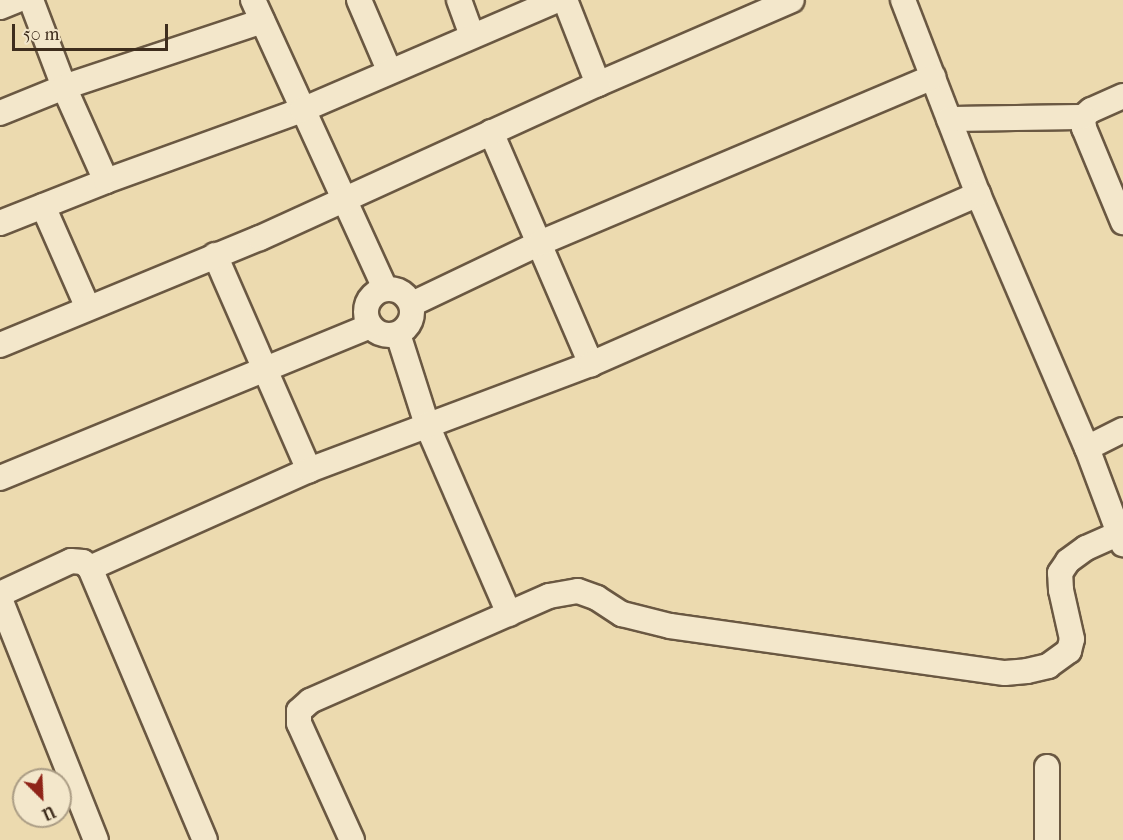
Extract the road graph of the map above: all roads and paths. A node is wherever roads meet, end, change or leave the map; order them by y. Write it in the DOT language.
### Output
graph roads {
  1 [pos="17,0"];
  2 [pos="31,0"];
  3 [pos="359,0"];
  4 [pos="459,0"];
  5 [pos="557,0"];
  6 [pos="565,0"];
  7 [pos="792,0"];
  8 [pos="903,0"];
  9 [pos="0,7"];
  10 [pos="258,11"];
  11 [pos="472,36"];
  12 [pos="389,70"];
  13 [pos="933,77"];
  14 [pos="598,84"];
  15 [pos="64,87"];
  16 [pos="1123,96"];
  17 [pos="302,110"];
  18 [pos="0,113"];
  19 [pos="1083,117"];
  20 [pos="949,119"];
  21 [pos="491,132"];
  22 [pos="106,181"];
  23 [pos="978,194"];
  24 [pos="343,201"];
  25 [pos="43,206"];
  26 [pos="1123,222"];
  27 [pos="0,223"];
  28 [pos="540,243"];
  29 [pos="215,255"];
  30 [pos="385,288"];
  31 [pos="412,304"];
  32 [pos="88,308"];
  33 [pos="370,326"];
  34 [pos="398,334"];
  35 [pos="0,345"];
  36 [pos="591,364"];
  37 [pos="265,369"];
  38 [pos="427,425"];
  39 [pos="1123,430"];
  40 [pos="1087,448"];
  41 [pos="309,470"];
  42 [pos="0,478"];
  43 [pos="1121,539"];
  44 [pos="90,568"];
  45 [pos="0,594"];
  46 [pos="0,599"];
  47 [pos="509,614"];
  48 [pos="1047,767"];
  49 [pos="96,840"];
  50 [pos="205,840"];
  51 [pos="352,840"];
  52 [pos="1047,840"];
  1 -- 9 [label="street"];
  2 -- 15 [label="street"];
  3 -- 12 [label="street"];
  4 -- 11 [label="street"];
  5 -- 11 [label="street"];
  6 -- 14 [label="street"];
  7 -- 14 [label="street"];
  8 -- 13 [label="street"];
  10 -- 15 [label="street"];
  10 -- 17 [label="street"];
  11 -- 12 [label="street"];
  12 -- 17 [label="street"];
  13 -- 20 [label="street"];
  13 -- 28 [label="street"];
  14 -- 21 [label="street"];
  15 -- 18 [label="street"];
  15 -- 22 [label="street"];
  16 -- 19 [label="street"];
  17 -- 22 [label="street"];
  17 -- 24 [label="street"];
  19 -- 20 [label="street"];
  19 -- 26 [label="street"];
  20 -- 23 [label="street"];
  21 -- 24 [label="street"];
  21 -- 28 [label="street"];
  22 -- 25 [label="street"];
  23 -- 36 [label="street"];
  23 -- 40 [label="street"];
  24 -- 29 [label="street"];
  24 -- 30 [label="street"];
  25 -- 27 [label="street"];
  25 -- 32 [label="street"];
  28 -- 31 [label="street"];
  28 -- 36 [label="street"];
  29 -- 32 [label="street"];
  29 -- 37 [label="street"];
  30 -- 31 [label="street"];
  30 -- 33 [label="street"];
  31 -- 34 [label="street"];
  32 -- 35 [label="street"];
  33 -- 34 [label="street"];
  33 -- 37 [label="street"];
  34 -- 38 [label="street"];
  36 -- 38 [label="street"];
  37 -- 41 [label="street"];
  37 -- 42 [label="street"];
  38 -- 41 [label="street"];
  38 -- 47 [label="street"];
  39 -- 40 [label="street"];
  40 -- 43 [label="street"];
  41 -- 44 [label="street"];
  43 -- 47 [label="street"];
  44 -- 45 [label="street"];
  44 -- 50 [label="street"];
  46 -- 49 [label="street"];
  47 -- 51 [label="street"];
  48 -- 52 [label="street"];
}
